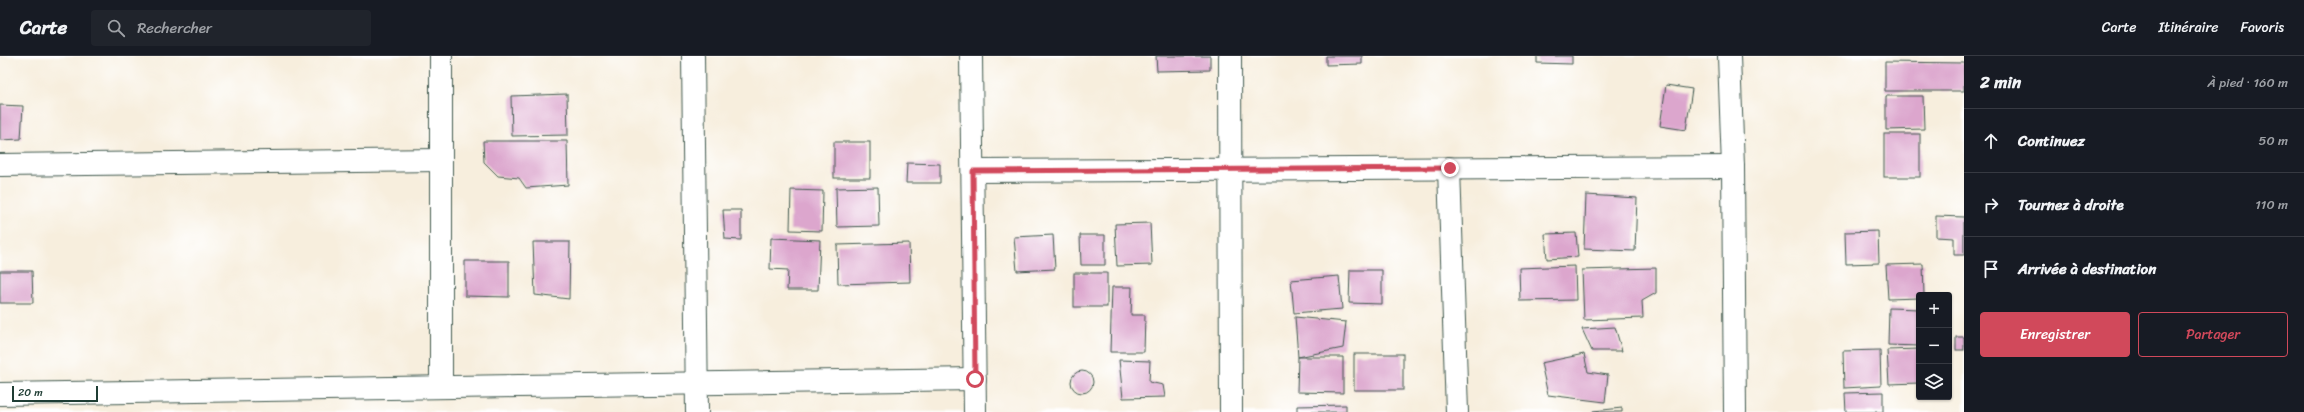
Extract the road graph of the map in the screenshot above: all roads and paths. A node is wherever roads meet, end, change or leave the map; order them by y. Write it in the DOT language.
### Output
graph roads {
  1 [pos="441,56"];
  2 [pos="693,56"];
  3 [pos="971,56"];
  4 [pos="1230,56"];
  5 [pos="1729,56"];
  6 [pos="441,160"];
  7 [pos="0,165"];
  8 [pos="1733,167"];
  9 [pos="1450,168"];
  10 [pos="1230,170"];
  11 [pos="973,171"];
  12 [pos="975,379"];
  13 [pos="698,383"];
  14 [pos="441,387"];
  15 [pos="0,394"];
  16 [pos="697,412"];
  17 [pos="976,412"];
  18 [pos="1231,412"];
  19 [pos="1457,412"];
  20 [pos="1735,412"];
  1 -- 6 [label="street"];
  2 -- 13 [label="street"];
  3 -- 11 [label="street"];
  4 -- 10 [label="street"];
  5 -- 8 [label="street"];
  6 -- 7 [label="street"];
  6 -- 14 [label="street"];
  8 -- 9 [label="street"];
  8 -- 20 [label="street"];
  9 -- 10 [label="street"];
  9 -- 19 [label="street"];
  10 -- 11 [label="street"];
  10 -- 18 [label="street"];
  11 -- 12 [label="street"];
  12 -- 13 [label="street"];
  12 -- 17 [label="street"];
  13 -- 14 [label="street"];
  13 -- 16 [label="street"];
  14 -- 15 [label="street"];
}
